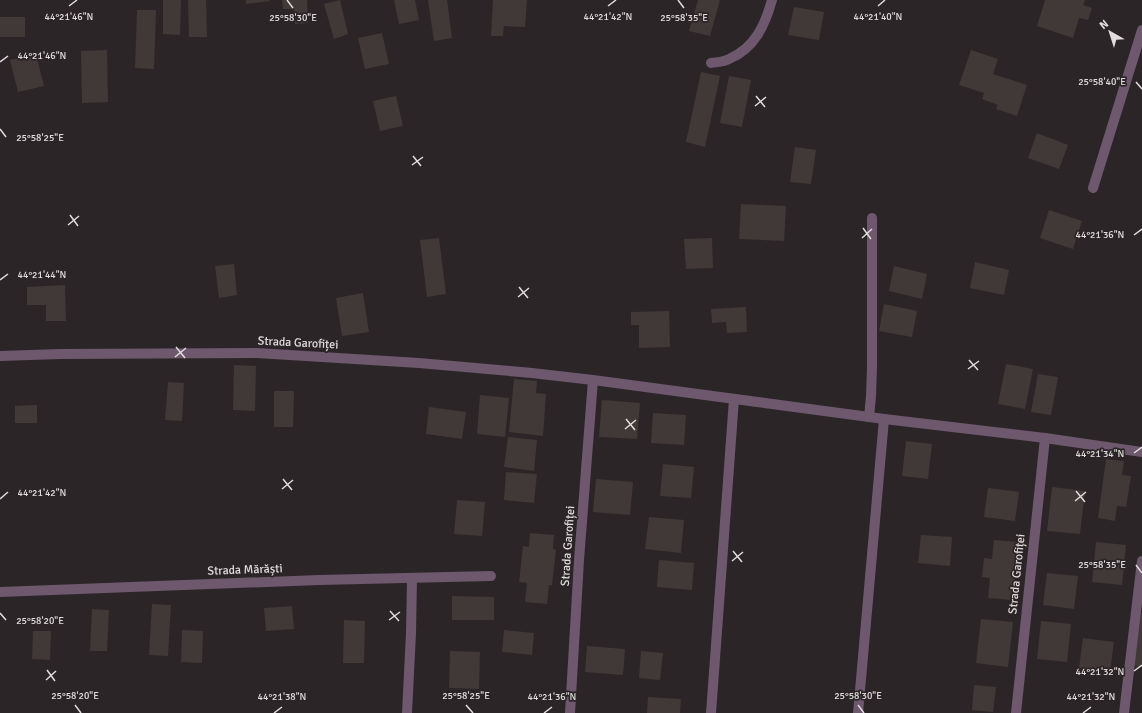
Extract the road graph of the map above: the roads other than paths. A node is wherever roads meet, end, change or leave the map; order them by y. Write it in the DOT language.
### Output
graph roads {
  1 [pos="772,0"];
  2 [pos="1142,30"];
  3 [pos="711,63"];
  4 [pos="1093,188"];
  5 [pos="872,218"];
  6 [pos="0,356"];
  7 [pos="593,380"];
  8 [pos="734,399"];
  9 [pos="869,417"];
  10 [pos="884,419"];
  11 [pos="1045,438"];
  12 [pos="1142,452"];
  13 [pos="1142,562"];
  14 [pos="491,576"];
  15 [pos="412,578"];
  16 [pos="0,592"];
  17 [pos="407,713"];
  18 [pos="570,713"];
  19 [pos="712,713"];
  20 [pos="858,713"];
  21 [pos="1016,713"];
  22 [pos="1124,713"];
  1 -- 3 [label="street"];
  2 -- 4 [label="street"];
  5 -- 9 [label="street"];
  6 -- 7 [label="street, Strada Garofiței"];
  7 -- 8 [label="street, Strada Garofiței"];
  7 -- 18 [label="street, Strada Garofiței"];
  8 -- 9 [label="street, Strada Garofiței"];
  8 -- 19 [label="street"];
  9 -- 10 [label="street, Strada Garofiței"];
  10 -- 11 [label="street, Strada Garofiței"];
  10 -- 20 [label="street"];
  11 -- 12 [label="street, Strada Garofiței"];
  11 -- 21 [label="street, Strada Garofiței"];
  13 -- 22 [label="street"];
  14 -- 15 [label="street, Strada Mărăști"];
  15 -- 16 [label="street, Strada Mărăști"];
  15 -- 17 [label="street"];
}
